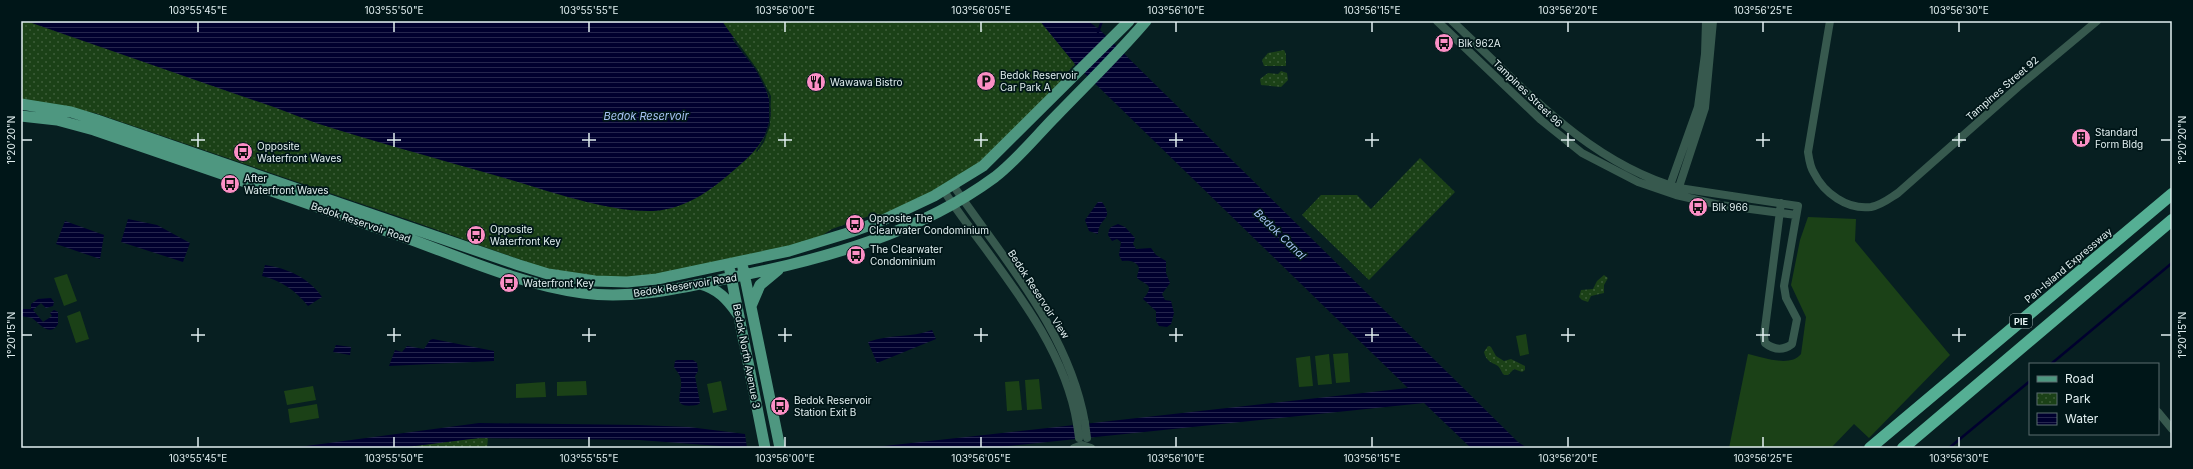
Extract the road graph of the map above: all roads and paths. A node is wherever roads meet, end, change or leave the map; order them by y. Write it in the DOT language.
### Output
graph roads {
  1 [pos="1146,21"];
  2 [pos="1437,21"];
  3 [pos="1452,21"];
  4 [pos="1706,21"];
  5 [pos="1713,21"];
  6 [pos="1830,21"];
  7 [pos="2097,21"];
  8 [pos="1127,23"];
  9 [pos="21,104"];
  10 [pos="21,116"];
  11 [pos="948,188"];
  12 [pos="1669,189"];
  13 [pos="1677,192"];
  14 [pos="2172,194"];
  15 [pos="957,201"];
  16 [pos="1781,203"];
  17 [pos="1780,213"];
  18 [pos="1796,215"];
  19 [pos="2172,220"];
  20 [pos="463,247"];
  21 [pos="469,261"];
  22 [pos="742,262"];
  23 [pos="729,264"];
  24 [pos="781,268"];
  25 [pos="745,275"];
  26 [pos="731,278"];
  27 [pos="700,284"];
  28 [pos="751,306"];
  29 [pos="740,317"];
  30 [pos="2159,413"];
  31 [pos="2172,429"];
  32 [pos="1083,438"];
  33 [pos="765,448"];
  34 [pos="780,448"];
  35 [pos="1074,448"];
  36 [pos="1092,448"];
  37 [pos="1870,448"];
  38 [pos="1903,448"];
  1 -- 15 [label="main road, Bedok Reservoir Road"];
  2 -- 12 [label="street, Tampines Street 96"];
  3 -- 12 [label="street, Tampines Street 96"];
  4 -- 12 [label="street"];
  5 -- 13 [label="street"];
  6 -- 7 [label="street, Tampines Street 92"];
  8 -- 11 [label="main road, Bedok Reservoir Road"];
  9 -- 20 [label="main road, Bedok Reservoir Road"];
  10 -- 21 [label="main road, Bedok Reservoir Road"];
  11 -- 15 [label="street, Bedok Reservoir View"];
  11 -- 22 [label="main road, Bedok Reservoir Road"];
  12 -- 13 [label="street, Tampines Street 96"];
  13 -- 16 [label="street, Tampines Street 96"];
  13 -- 17 [label="street, Tampines Street 96"];
  14 -- 37 [label="highway, Pan-Island Expressway / PIE"];
  15 -- 24 [label="main road, Bedok Reservoir Road"];
  15 -- 32 [label="street, Bedok Reservoir View, bridge"];
  16 -- 17 [label="street"];
  16 -- 18 [label="street, Tampines Street 96"];
  17 -- 18 [label="street, Tampines Street 96"];
  17 -- 18 [label="street"];
  19 -- 38 [label="highway, PIE"];
  20 -- 21 [label="main road"];
  20 -- 23 [label="main road, Bedok Reservoir Road"];
  21 -- 27 [label="main road, Bedok Reservoir Road"];
  22 -- 23 [label="main road, Bedok Reservoir Road"];
  22 -- 25 [label="main road, Bedok North Avenue 3"];
  23 -- 26 [label="main road, Bedok North Avenue 3"];
  24 -- 25 [label="main road, Bedok Reservoir Road"];
  24 -- 28 [label="main road"];
  25 -- 26 [label="main road, Bedok Reservoir Road"];
  25 -- 28 [label="main road, Bedok North Avenue 3"];
  26 -- 27 [label="main road, Bedok Reservoir Road"];
  26 -- 29 [label="main road, Bedok North Avenue 3"];
  27 -- 29 [label="main road"];
  28 -- 34 [label="main road, Bedok North Avenue 3"];
  29 -- 33 [label="main road, Bedok North Avenue 3"];
  30 -- 31 [label="street"];
  32 -- 35 [label="street, Bedok Reservoir View"];
  32 -- 36 [label="street, Bedok Reservoir View"];
  35 -- 36 [label="street, Bedok Reservoir View"];
}
